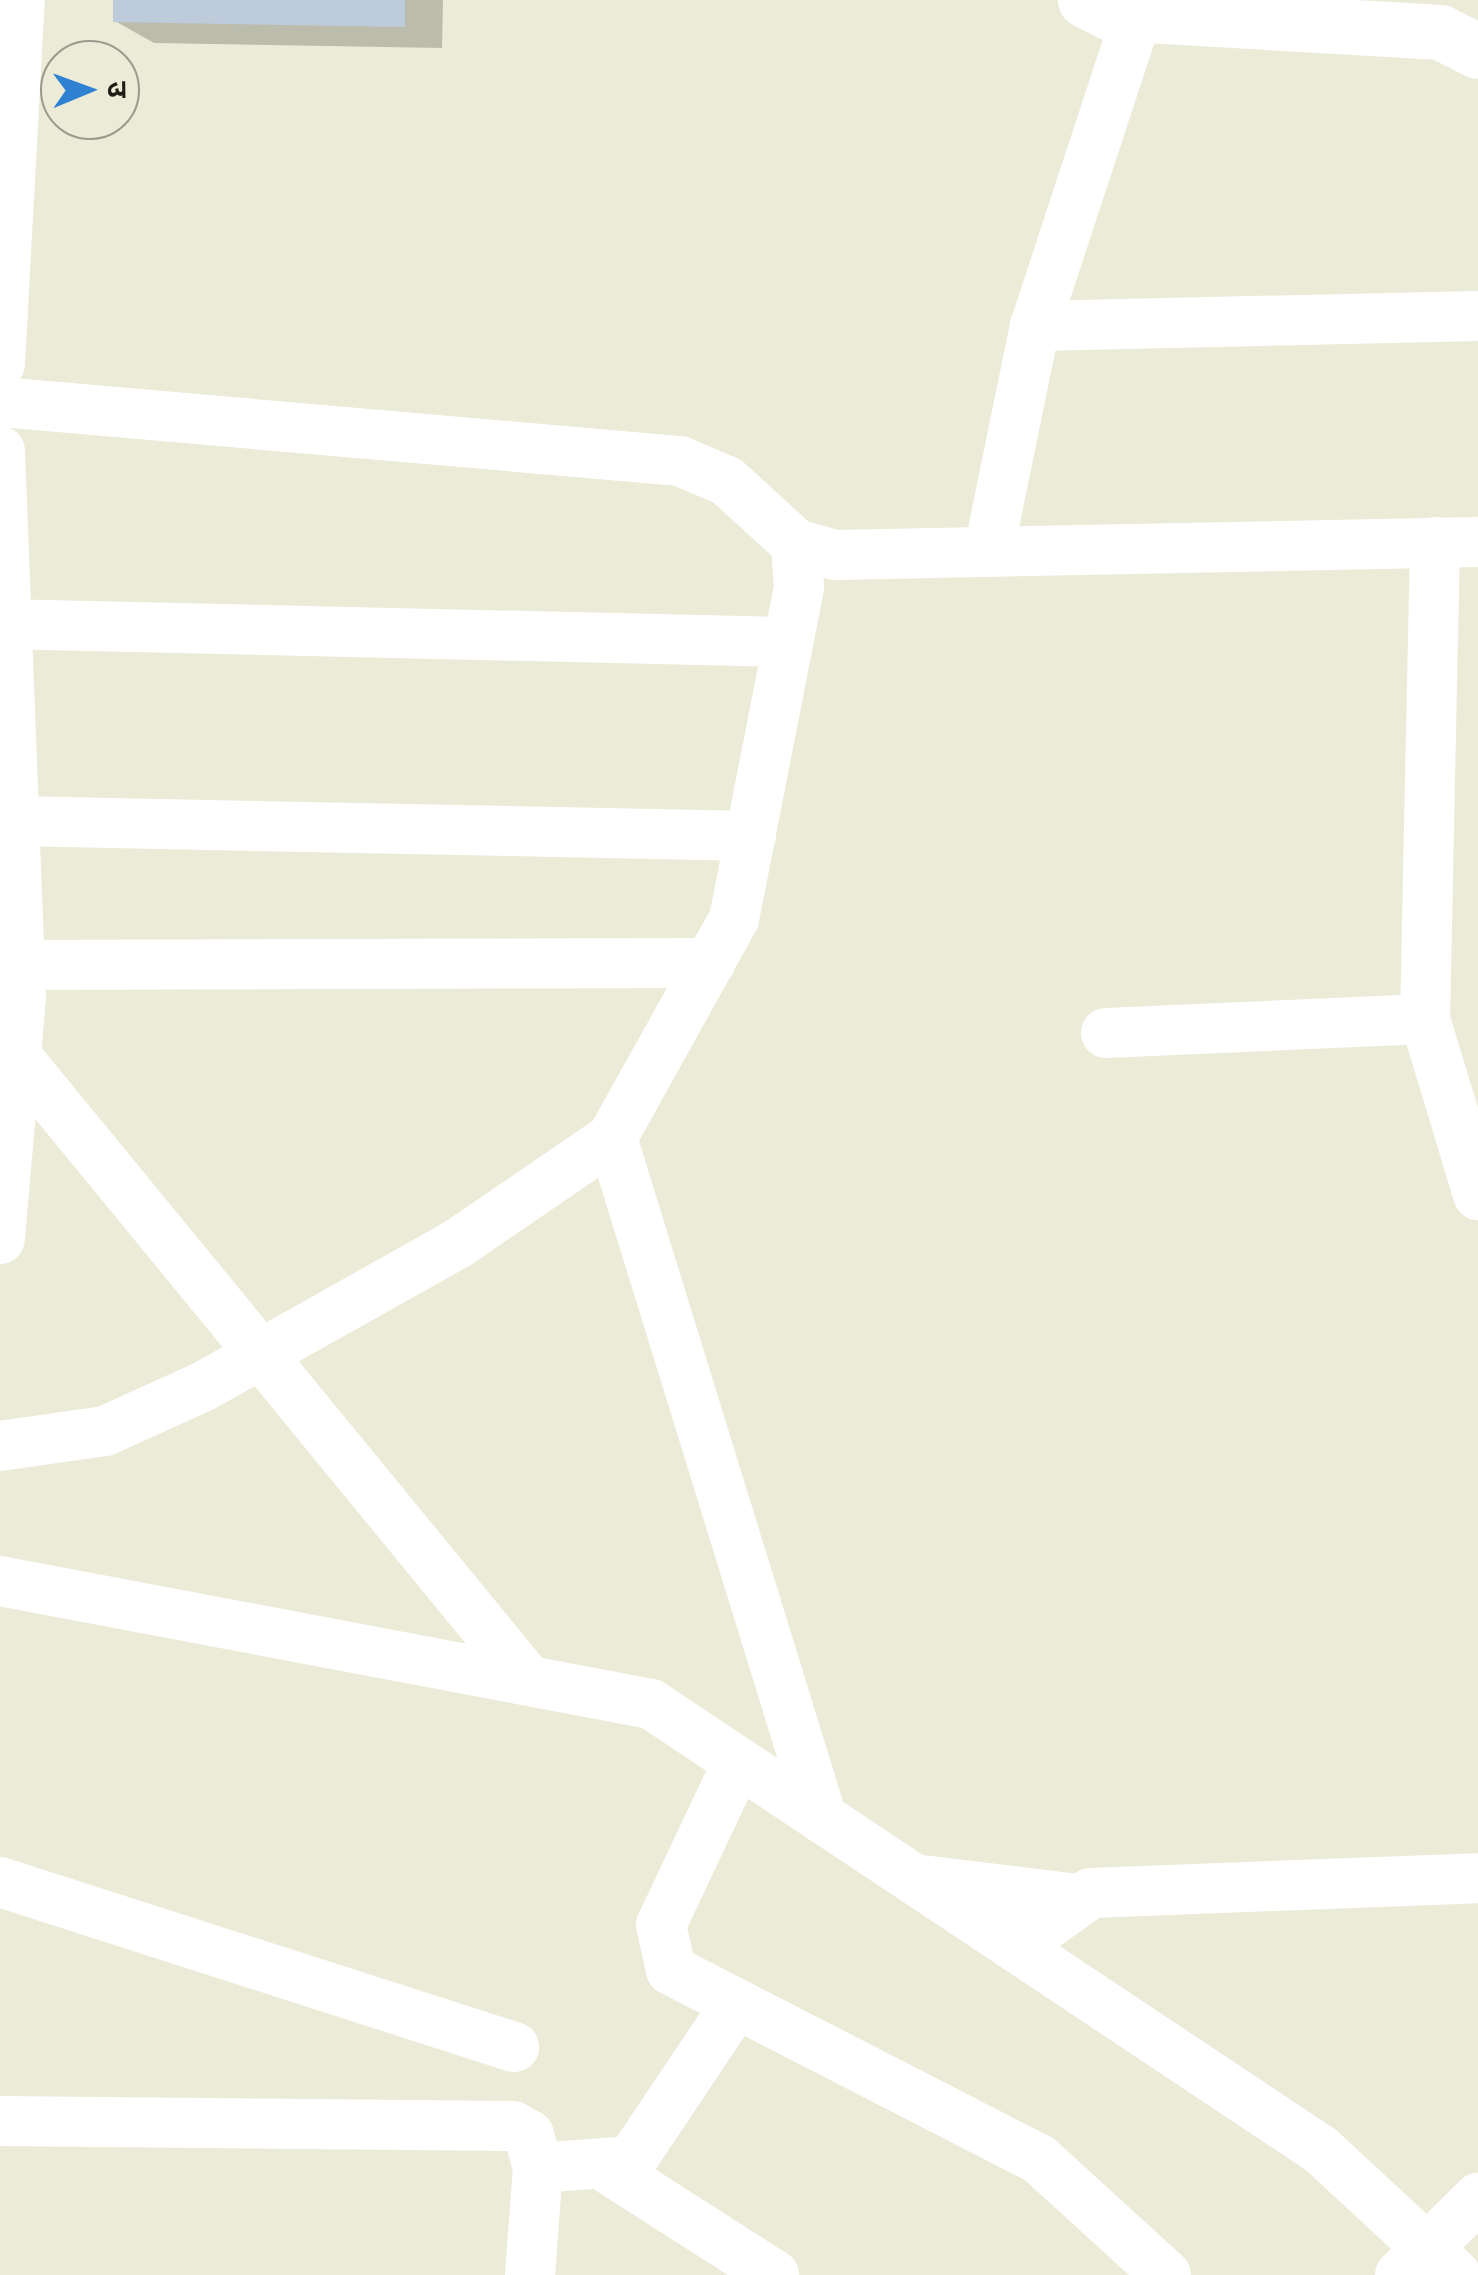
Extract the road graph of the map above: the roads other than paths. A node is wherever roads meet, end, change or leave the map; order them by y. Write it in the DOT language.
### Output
graph roads {
  1 [pos="20,0"];
  2 [pos="1112,7"];
  3 [pos="1478,51"];
  4 [pos="1478,316"];
  5 [pos="1035,326"];
  6 [pos="0,364"];
  7 [pos="0,402"];
  8 [pos="0,451"];
  9 [pos="1466,534"];
  10 [pos="796,544"];
  11 [pos="990,545"];
  12 [pos="4,624"];
  13 [pos="788,642"];
  14 [pos="750,836"];
  15 [pos="10,840"];
  16 [pos="710,964"];
  17 [pos="20,965"];
  18 [pos="1425,1020"];
  19 [pos="1106,1033"];
  20 [pos="16,1056"];
  21 [pos="612,1138"];
  22 [pos="1478,1195"];
  23 [pos="0,1239"];
  24 [pos="264,1354"];
  25 [pos="0,1446"];
  26 [pos="0,1581"];
  27 [pos="528,1680"];
  28 [pos="738,1762"];
  29 [pos="822,1818"];
  30 [pos="1478,1878"];
  31 [pos="914,1879"];
  32 [pos="0,1882"];
  33 [pos="1076,1898"];
  34 [pos="1016,1947"];
  35 [pos="736,2004"];
  36 [pos="514,2046"];
  37 [pos="0,2121"];
  38 [pos="538,2168"];
  39 [pos="610,2170"];
  40 [pos="1478,2198"];
  41 [pos="1426,2265"];
  42 [pos="530,2275"];
  43 [pos="774,2275"];
  44 [pos="1166,2275"];
  1 -- 6 [label="street"];
  2 -- 3 [label="main road"];
  2 -- 5 [label="street"];
  4 -- 5 [label="street"];
  5 -- 11 [label="street"];
  7 -- 10 [label="street"];
  8 -- 12 [label="street"];
  9 -- 11 [label="street"];
  9 -- 18 [label="street"];
  10 -- 11 [label="street"];
  10 -- 13 [label="street"];
  12 -- 13 [label="street"];
  12 -- 15 [label="street"];
  13 -- 14 [label="street"];
  14 -- 15 [label="street"];
  14 -- 16 [label="street"];
  15 -- 17 [label="street"];
  16 -- 17 [label="street"];
  16 -- 21 [label="street"];
  17 -- 20 [label="street"];
  18 -- 19 [label="street"];
  18 -- 22 [label="street"];
  20 -- 23 [label="street"];
  20 -- 24 [label="street"];
  21 -- 24 [label="street"];
  21 -- 29 [label="street"];
  24 -- 25 [label="street"];
  24 -- 27 [label="street"];
  26 -- 27 [label="street"];
  27 -- 28 [label="street"];
  28 -- 29 [label="street"];
  28 -- 35 [label="street"];
  29 -- 31 [label="street"];
  30 -- 33 [label="street"];
  31 -- 33 [label="street"];
  31 -- 34 [label="street"];
  32 -- 36 [label="street"];
  33 -- 34 [label="street"];
  34 -- 41 [label="street"];
  35 -- 39 [label="street"];
  35 -- 44 [label="street"];
  37 -- 38 [label="street"];
  38 -- 39 [label="street"];
  38 -- 42 [label="street"];
  39 -- 43 [label="street"];
  40 -- 41 [label="street"];
}
